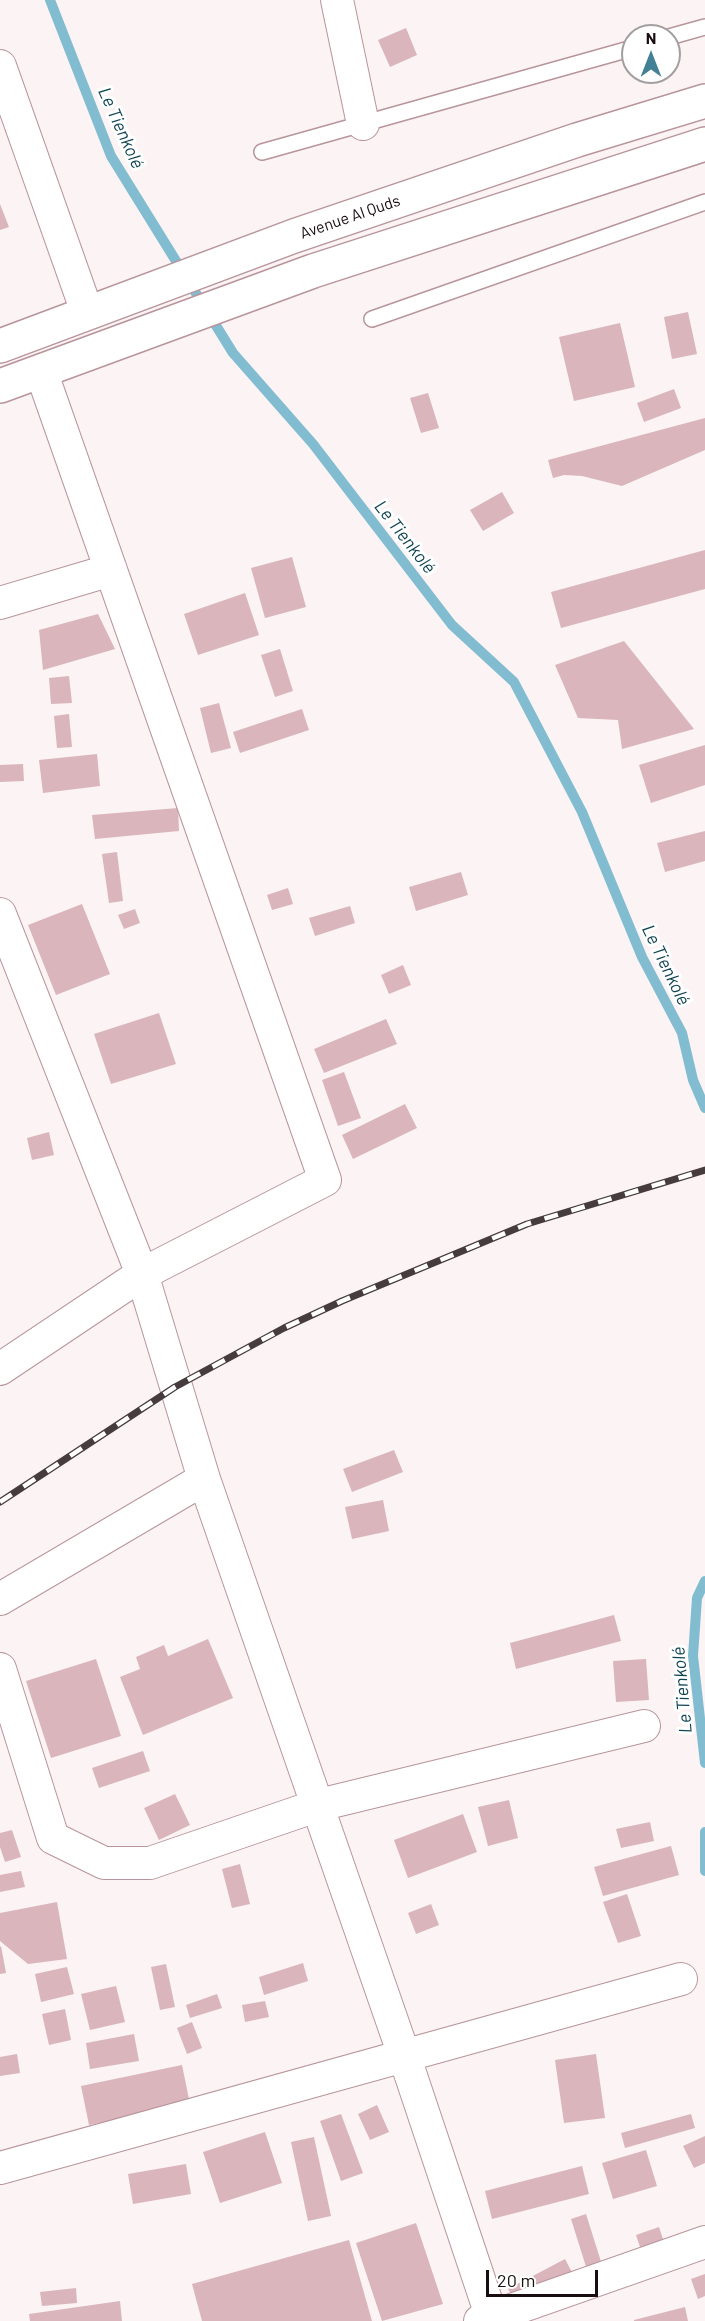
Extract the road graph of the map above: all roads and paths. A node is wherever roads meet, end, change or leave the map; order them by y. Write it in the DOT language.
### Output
graph roads {
  1 [pos="337,0"];
  2 [pos="705,27"];
  3 [pos="681,34"];
  4 [pos="621,51"];
  5 [pos="0,66"];
  6 [pos="705,101"];
  7 [pos="363,124"];
  8 [pos="705,144"];
  9 [pos="262,152"];
  10 [pos="705,202"];
  11 [pos="87,312"];
  12 [pos="372,319"];
  13 [pos="0,346"];
  14 [pos="41,371"];
  15 [pos="0,386"];
  16 [pos="111,570"];
  17 [pos="0,603"];
  18 [pos="0,914"];
  19 [pos="142,1274"];
  20 [pos="0,1368"];
  21 [pos="204,1479"];
  22 [pos="0,1599"];
  23 [pos="0,1669"];
  24 [pos="644,1726"];
  25 [pos="319,1805"];
  26 [pos="681,1979"];
  27 [pos="405,2058"];
  28 [pos="0,2168"];
  29 [pos="705,2242"];
  30 [pos="488,2320"];
  1 -- 7 [label="street"];
  2 -- 3 [label="lane"];
  4 -- 7 [label="lane"];
  5 -- 11 [label="street"];
  6 -- 11 [label="main road, Avenue Al Quds"];
  7 -- 9 [label="lane"];
  8 -- 14 [label="main road"];
  10 -- 12 [label="lane"];
  11 -- 13 [label="main road, Avenue Al Quds"];
  14 -- 15 [label="main road"];
  14 -- 16 [label="street"];
  16 -- 17 [label="street"];
  16 -- 19 [label="street"];
  18 -- 19 [label="street"];
  19 -- 20 [label="street"];
  19 -- 21 [label="street"];
  21 -- 22 [label="street"];
  21 -- 25 [label="street"];
  23 -- 25 [label="street"];
  24 -- 25 [label="street"];
  25 -- 27 [label="street"];
  26 -- 27 [label="street"];
  27 -- 28 [label="street"];
  27 -- 30 [label="street"];
  29 -- 30 [label="street"];
}
